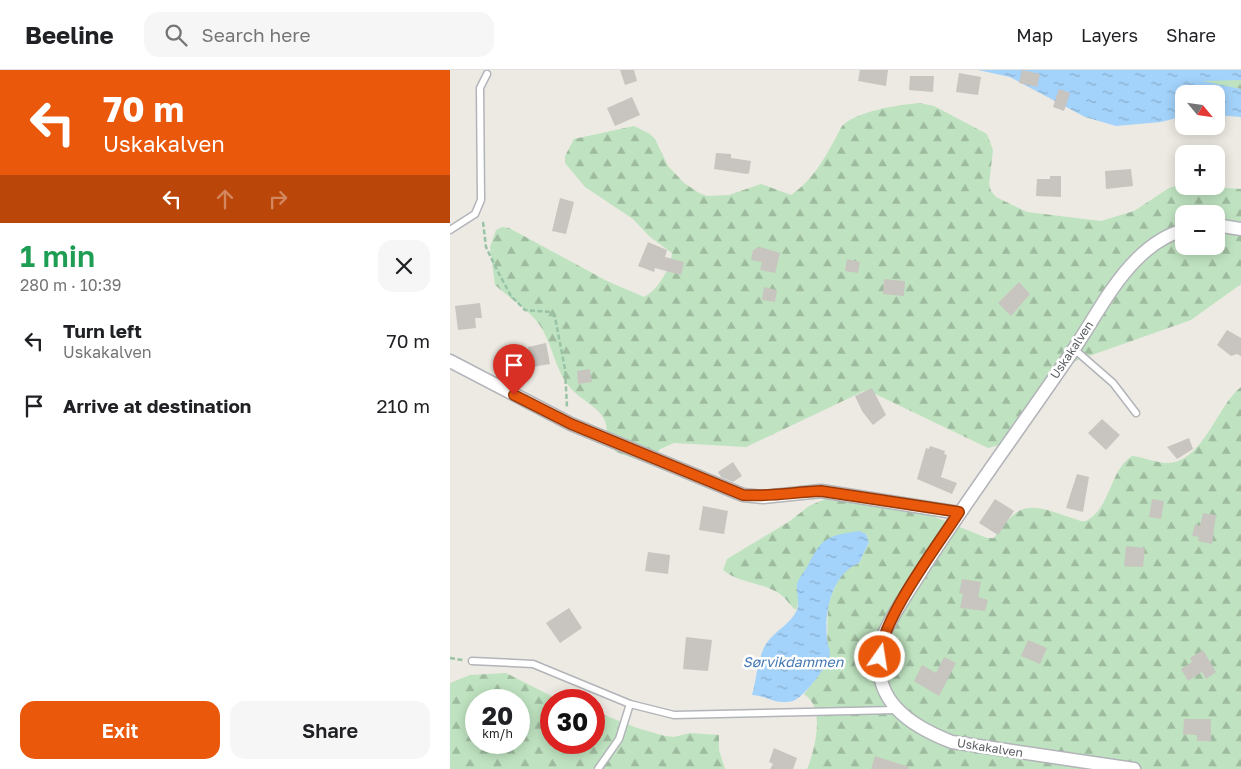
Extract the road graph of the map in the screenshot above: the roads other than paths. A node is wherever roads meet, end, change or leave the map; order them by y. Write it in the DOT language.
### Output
graph roads {
  1 [pos="487,74"];
  2 [pos="1225,226"];
  3 [pos="1241,229"];
  4 [pos="450,230"];
  5 [pos="1175,234"];
  6 [pos="1074,349"];
  7 [pos="450,361"];
  8 [pos="1136,413"];
  9 [pos="959,512"];
  10 [pos="472,661"];
  11 [pos="630,704"];
  12 [pos="895,710"];
  13 [pos="598,769"];
  14 [pos="1134,769"];
  1 -- 4 [label="lane"];
  2 -- 3 [label="street"];
  5 -- 6 [label="street, Uskakalven"];
  6 -- 8 [label="lane"];
  6 -- 9 [label="street, Uskakalven"];
  7 -- 9 [label="street"];
  9 -- 12 [label="street, Uskakalven"];
  10 -- 11 [label="lane"];
  11 -- 12 [label="lane"];
  11 -- 13 [label="lane"];
  12 -- 14 [label="street, Uskakalven"];
}
